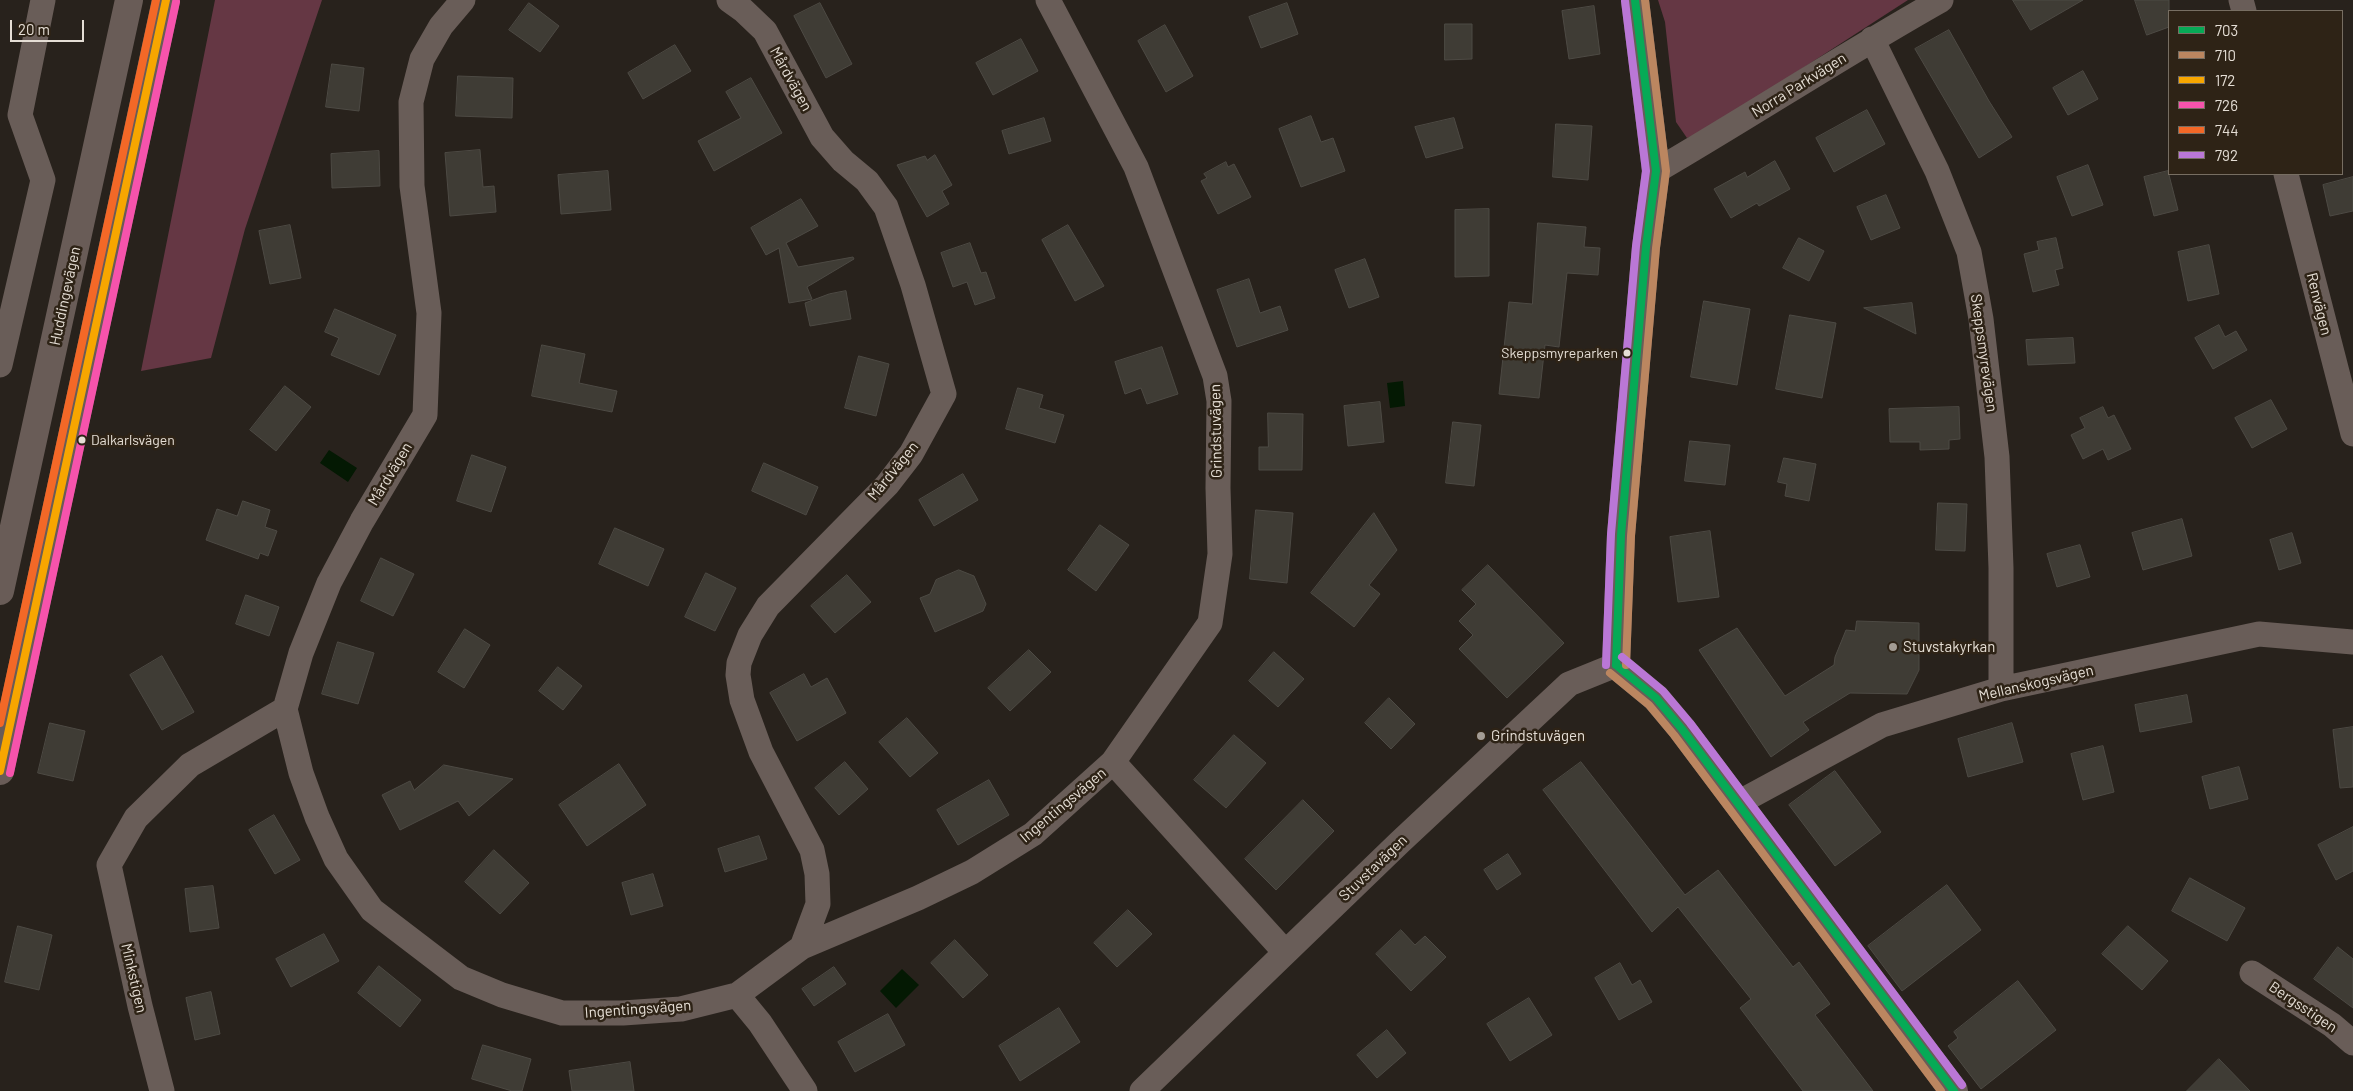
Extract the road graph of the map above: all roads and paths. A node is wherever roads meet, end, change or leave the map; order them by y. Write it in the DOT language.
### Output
graph roads {
  1 [pos="43,0"];
  2 [pos="129,0"];
  3 [pos="166,0"];
  4 [pos="463,0"];
  5 [pos="729,0"];
  6 [pos="1048,0"];
  7 [pos="1635,0"];
  8 [pos="1941,0"];
  9 [pos="1872,39"];
  10 [pos="1656,170"];
  11 [pos="2286,175"];
  12 [pos="0,365"];
  13 [pos="2353,434"];
  14 [pos="0,591"];
  15 [pos="2353,642"];
  16 [pos="1616,665"];
  17 [pos="2001,689"];
  18 [pos="285,709"];
  19 [pos="1113,762"];
  20 [pos="0,771"];
  21 [pos="1738,803"];
  22 [pos="802,947"];
  23 [pos="1285,952"];
  24 [pos="2252,973"];
  25 [pos="737,995"];
  26 [pos="2353,1043"];
  27 [pos="162,1091"];
  28 [pos="805,1091"];
  29 [pos="1142,1091"];
  30 [pos="1954,1091"];
  1 -- 12 [label="street"];
  2 -- 14 [label="main road, Huddingevägen"];
  3 -- 20 [label="main road"];
  4 -- 18 [label="street, Mårdvägen"];
  5 -- 22 [label="street, Mårdvägen"];
  6 -- 19 [label="street, Grindstuvägen"];
  7 -- 10 [label="street"];
  8 -- 9 [label="street, Norra Parkvägen"];
  9 -- 10 [label="street, Norra Parkvägen"];
  9 -- 17 [label="street, Skeppsmyrevägen"];
  10 -- 16 [label="street"];
  11 -- 13 [label="street, Renvägen"];
  15 -- 17 [label="street, Mellanskogsvägen"];
  16 -- 21 [label="street"];
  16 -- 23 [label="street, Stuvstavägen"];
  17 -- 21 [label="street, Mellanskogsvägen"];
  18 -- 25 [label="street, Ingentingsvägen"];
  18 -- 27 [label="street, Minkstigen"];
  19 -- 22 [label="street, Ingentingsvägen"];
  19 -- 23 [label="street"];
  21 -- 30 [label="street"];
  22 -- 25 [label="street, Ingentingsvägen"];
  23 -- 29 [label="street, Stuvstavägen"];
  24 -- 26 [label="street, Bergsstigen"];
  25 -- 28 [label="street"];
}
